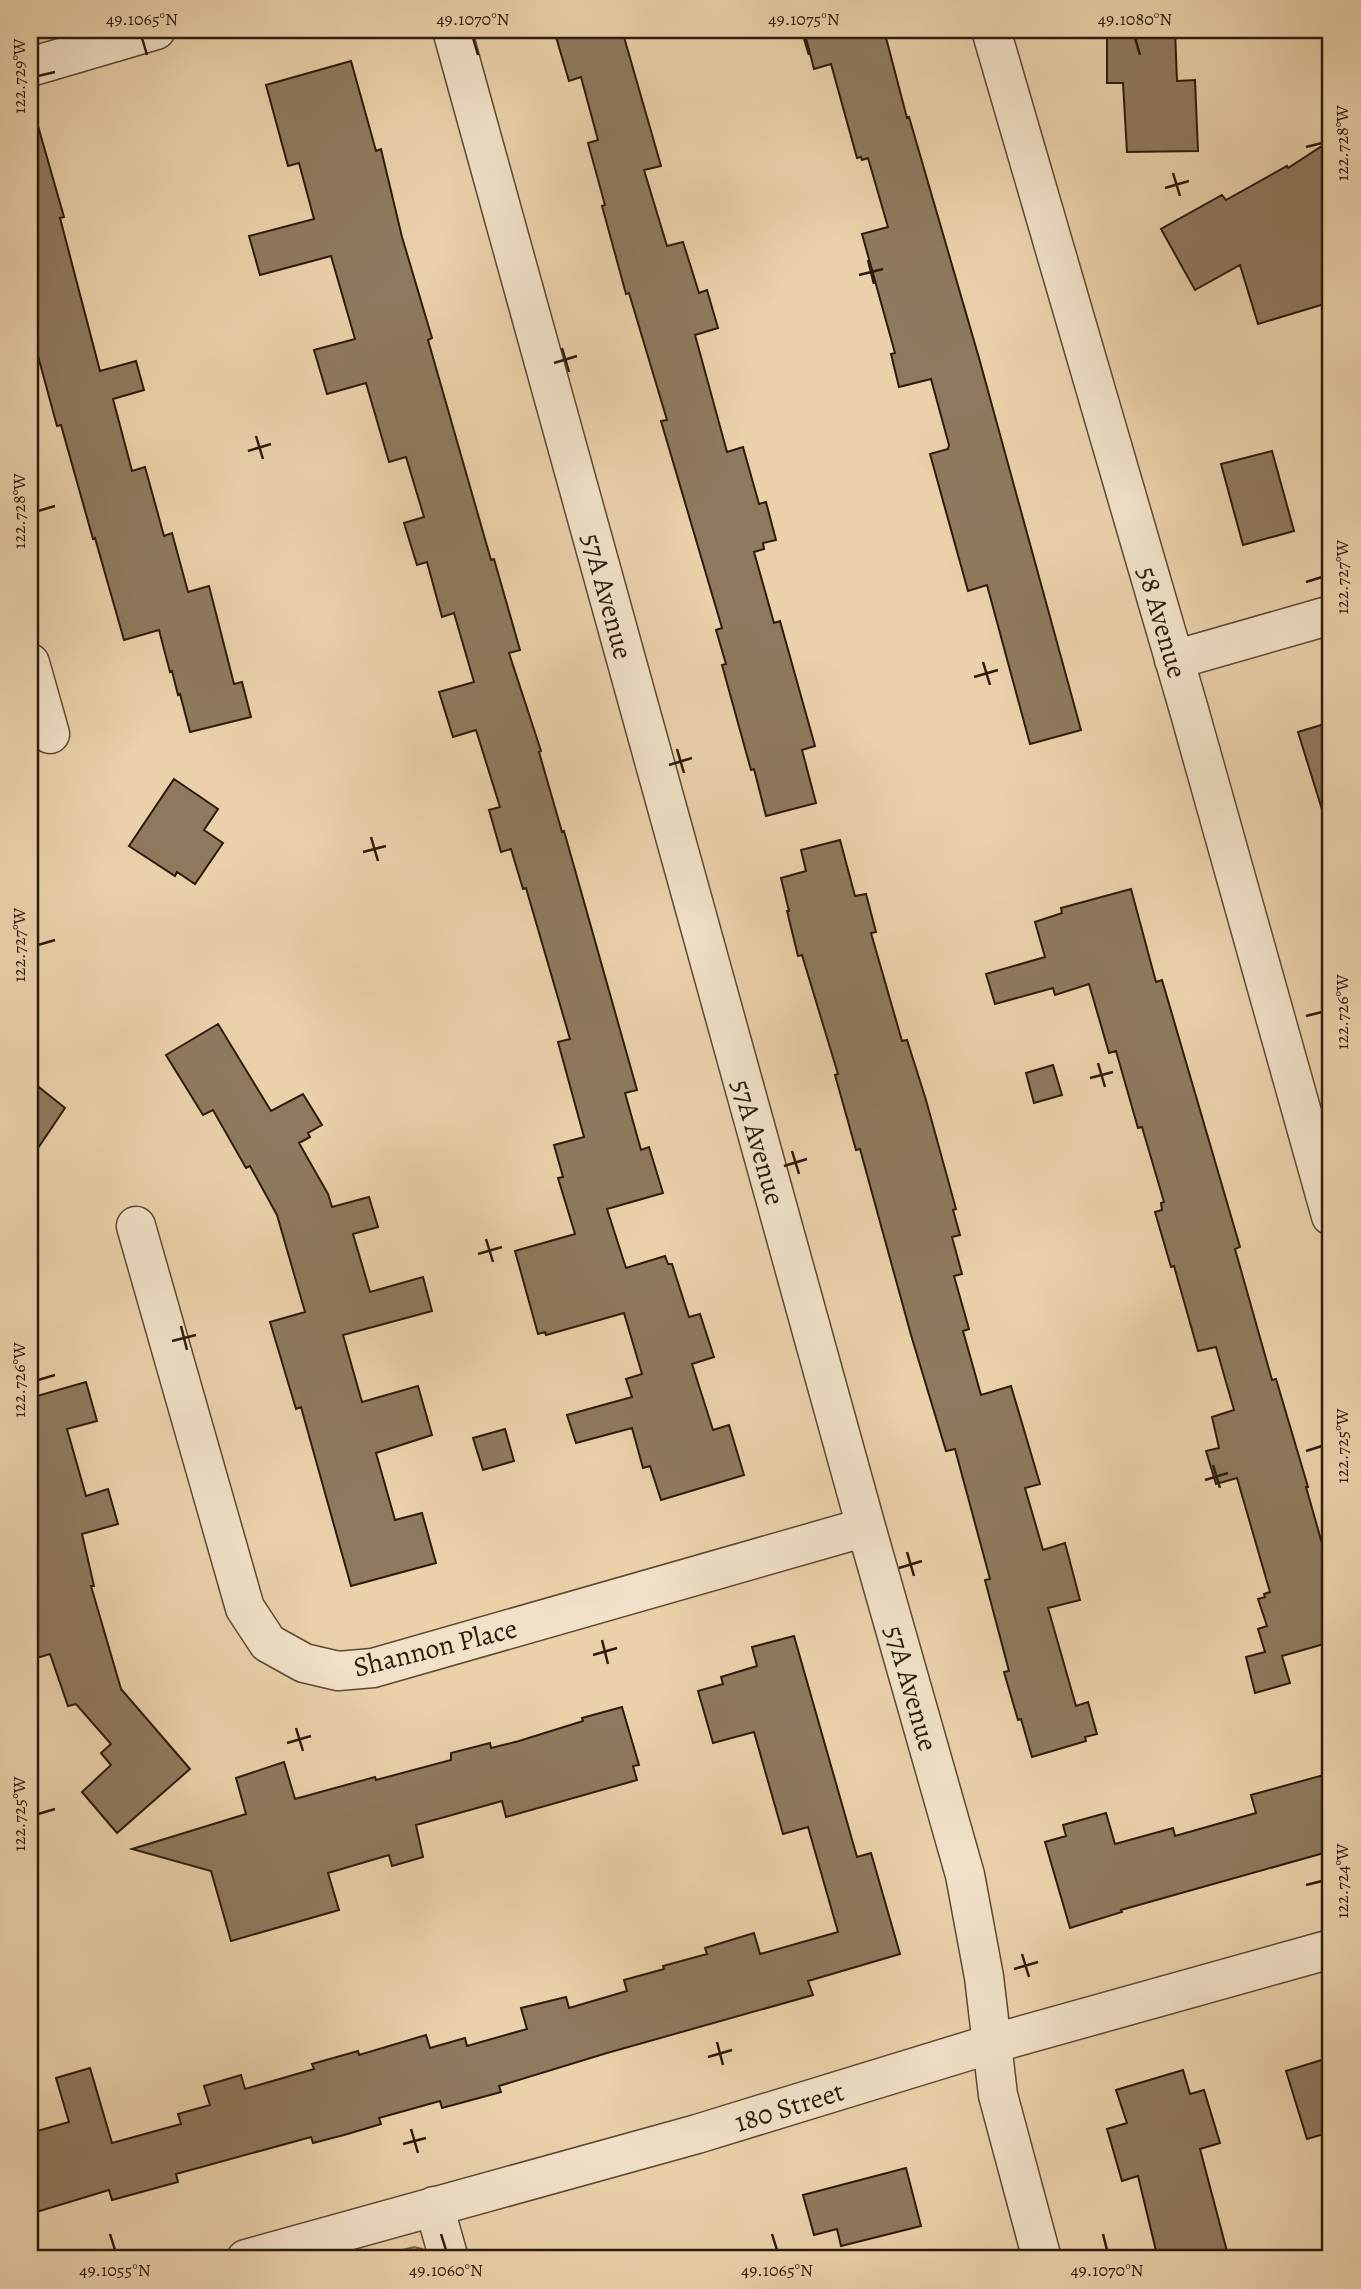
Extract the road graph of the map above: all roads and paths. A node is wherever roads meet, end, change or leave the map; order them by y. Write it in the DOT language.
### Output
graph roads {
  1 [pos="156,30"];
  2 [pos="452,30"];
  3 [pos="992,30"];
  4 [pos="30,67"];
  5 [pos="1331,615"];
  6 [pos="1174,660"];
  7 [pos="30,663"];
  8 [pos="50,734"];
  9 [pos="1331,1216"];
  10 [pos="136,1226"];
  11 [pos="866,1527"];
  12 [pos="1331,1949"];
  13 [pos="991,2044"];
  14 [pos="434,2206"];
  15 [pos="246,2259"];
  16 [pos="449,2259"];
  17 [pos="1042,2259"];
  1 -- 4 [label="street"];
  2 -- 11 [label="street, 57A Avenue"];
  3 -- 6 [label="street, 58 Avenue"];
  5 -- 6 [label="street"];
  6 -- 9 [label="street, 58 Avenue"];
  7 -- 8 [label="street"];
  10 -- 11 [label="street, Shannon Place"];
  11 -- 13 [label="street, 57A Avenue"];
  12 -- 13 [label="street, 180 Street"];
  13 -- 14 [label="street, 180 Street"];
  13 -- 17 [label="street, 57A Avenue"];
  14 -- 15 [label="street, 180 Street"];
  14 -- 16 [label="street"];
}
